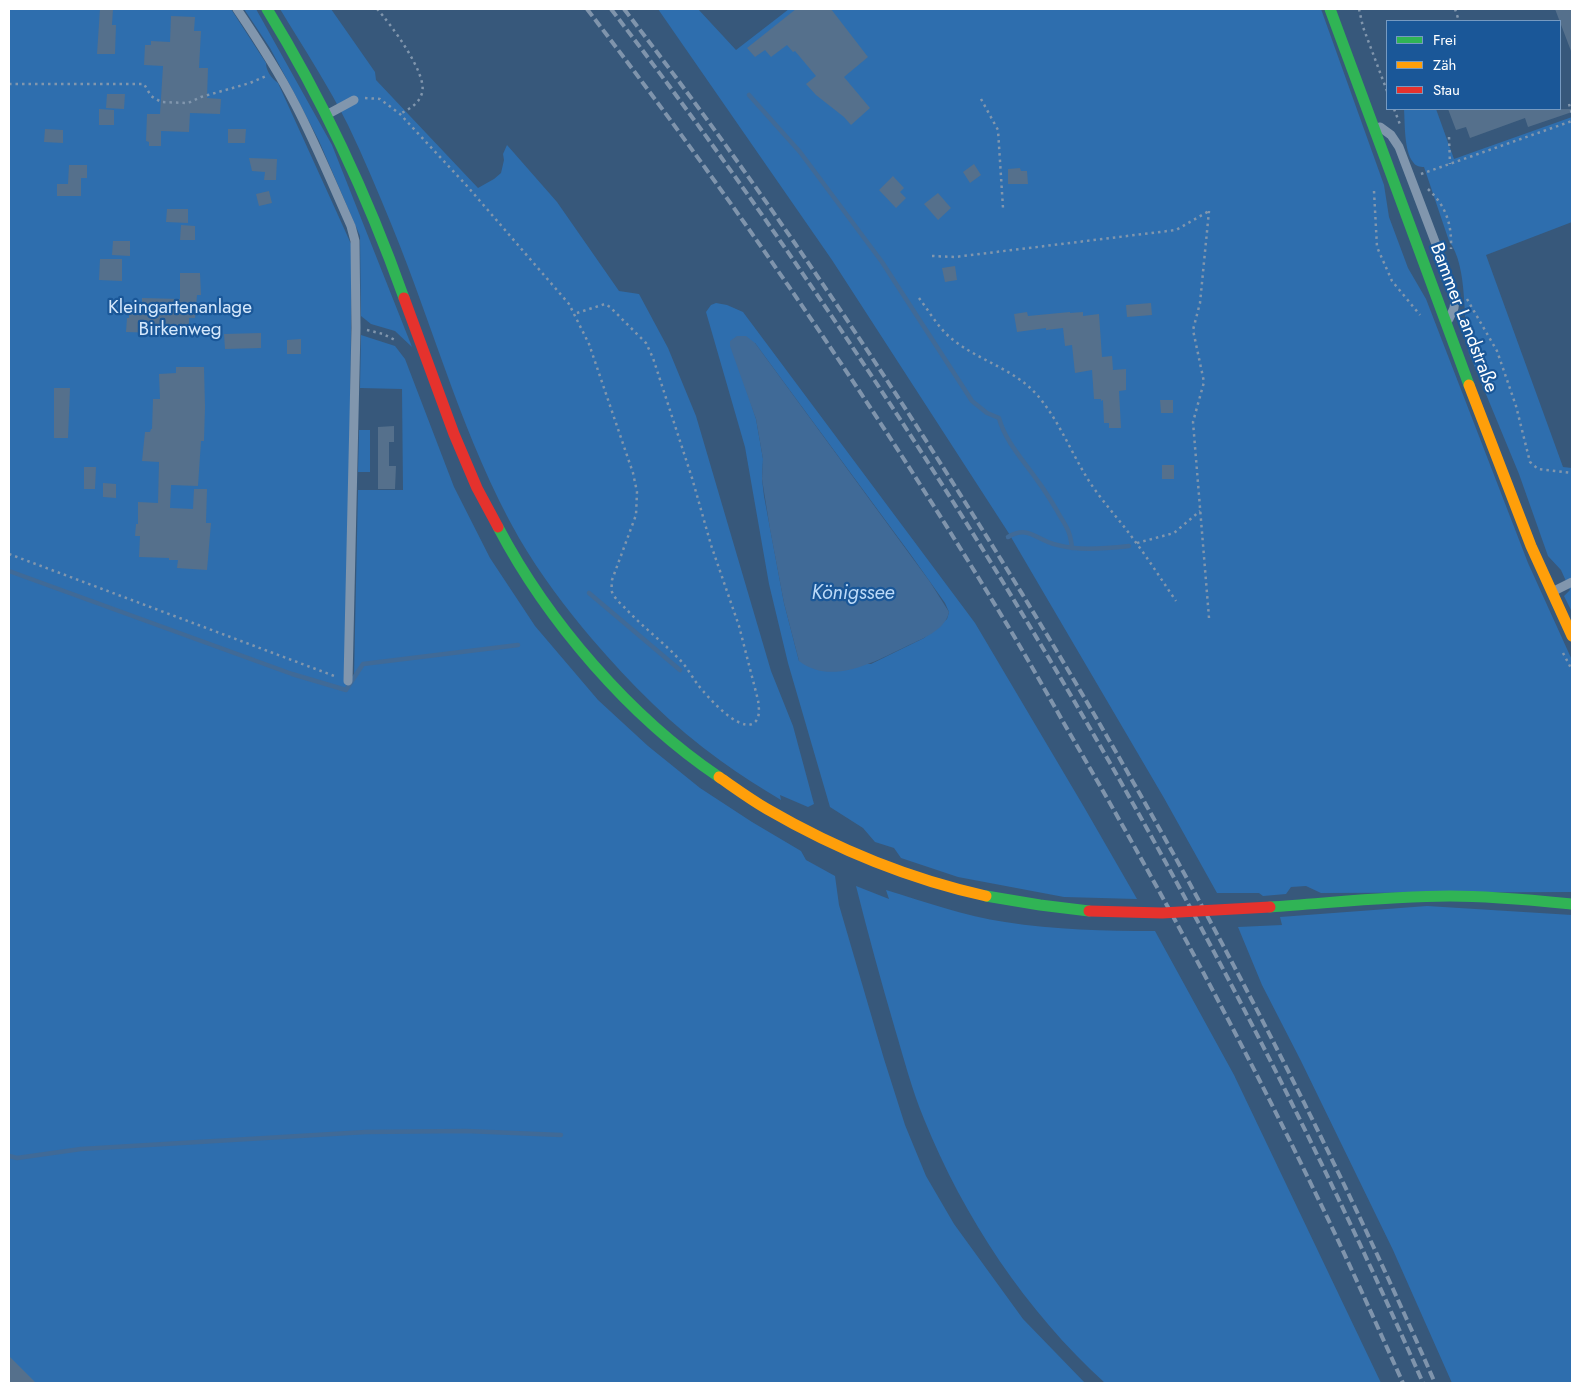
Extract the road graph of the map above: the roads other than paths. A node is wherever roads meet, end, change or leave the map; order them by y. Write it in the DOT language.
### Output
graph roads {
  1 [pos="237,9"];
  2 [pos="267,9"];
  3 [pos="1330,9"];
  4 [pos="354,100"];
  5 [pos="328,114"];
  6 [pos="1371,120"];
  7 [pos="1445,323"];
  8 [pos="1572,582"];
  9 [pos="1551,592"];
  10 [pos="1572,636"];
  11 [pos="348,682"];
  12 [pos="1572,904"];
  1 -- 11 [label="lane"];
  2 -- 5 [label="main road"];
  3 -- 6 [label="main road, Bammer Landstraße"];
  4 -- 5 [label="lane"];
  5 -- 12 [label="main road, bridge"];
  6 -- 7 [label="main road, Bammer Landstraße"];
  6 -- 7 [label="lane"];
  7 -- 9 [label="main road, Bammer Landstraße"];
  8 -- 9 [label="lane"];
  9 -- 10 [label="main road, Bammer Landstraße"];
}
